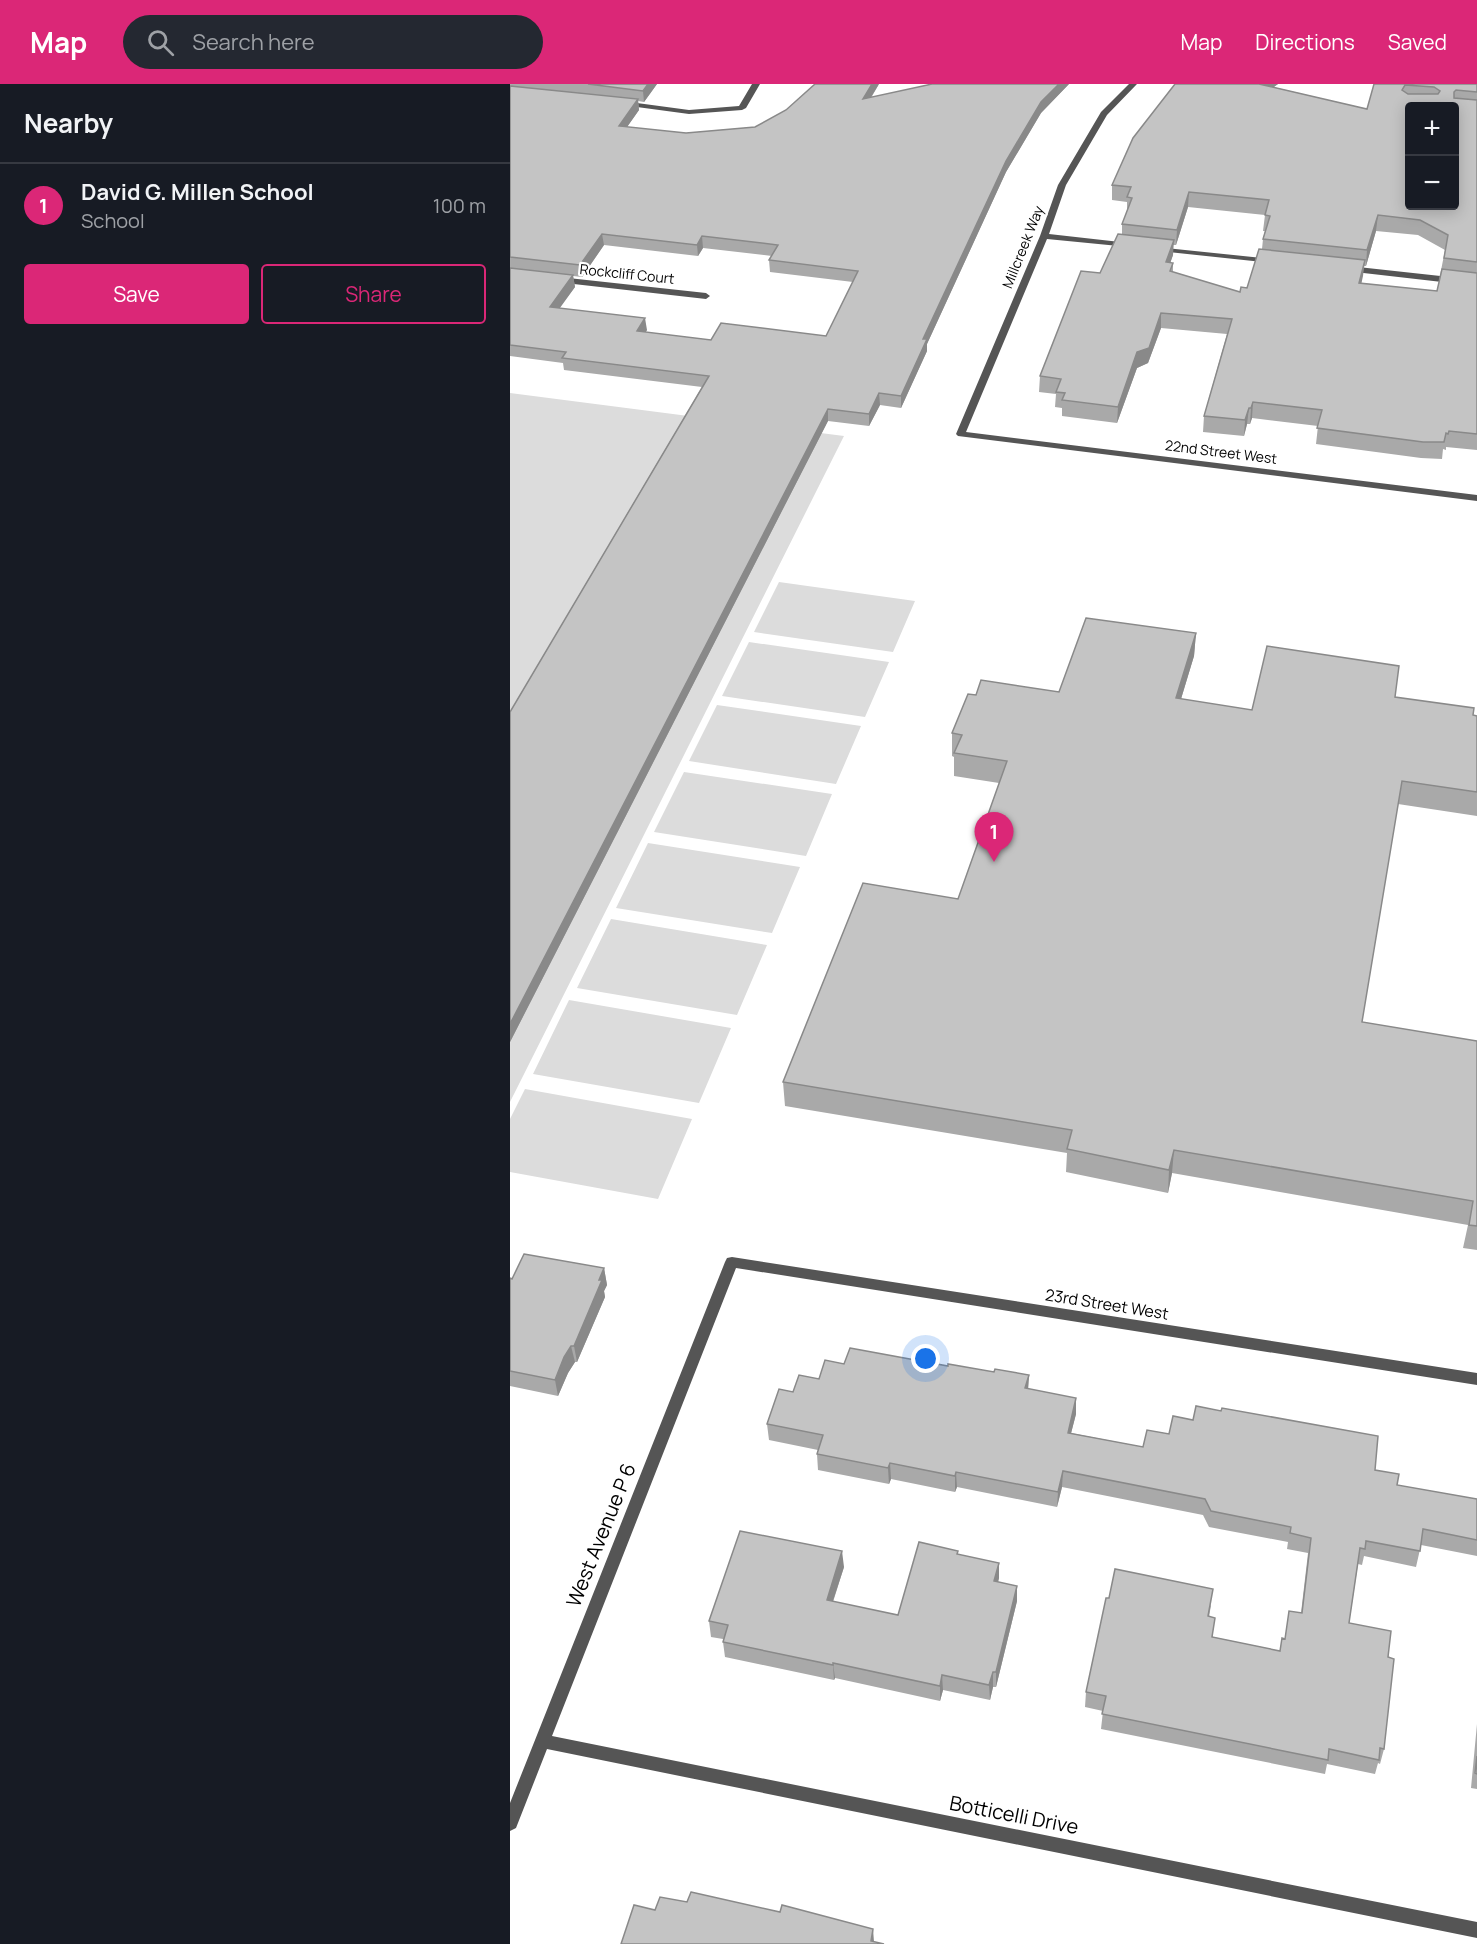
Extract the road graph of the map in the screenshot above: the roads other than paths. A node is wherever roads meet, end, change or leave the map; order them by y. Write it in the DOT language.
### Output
graph roads {
  1 [pos="756,84"];
  2 [pos="1133,84"];
  3 [pos="613,102"];
  4 [pos="1044,236"];
  5 [pos="1138,246"];
  6 [pos="1149,248"];
  7 [pos="1278,261"];
  8 [pos="1336,268"];
  9 [pos="544,278"];
  10 [pos="1477,283"];
  11 [pos="706,296"];
  12 [pos="961,434"];
  13 [pos="1477,498"];
  14 [pos="732,1262"];
  15 [pos="1477,1379"];
  16 [pos="543,1741"];
  17 [pos="510,1823"];
  18 [pos="1477,1930"];
  1 -- 3 [label="street"];
  2 -- 4 [label="street, Millcreek Way"];
  4 -- 5 [label="street"];
  4 -- 12 [label="street, Millcreek Way"];
  6 -- 7 [label="street"];
  8 -- 10 [label="street"];
  9 -- 11 [label="street, Rockcliff Court"];
  12 -- 13 [label="street, 22nd Street West"];
  14 -- 15 [label="street, 23rd Street West"];
  14 -- 16 [label="street, West Avenue P 6"];
  16 -- 17 [label="street, West Avenue P 6"];
  16 -- 18 [label="street, Botticelli Drive"];
}
